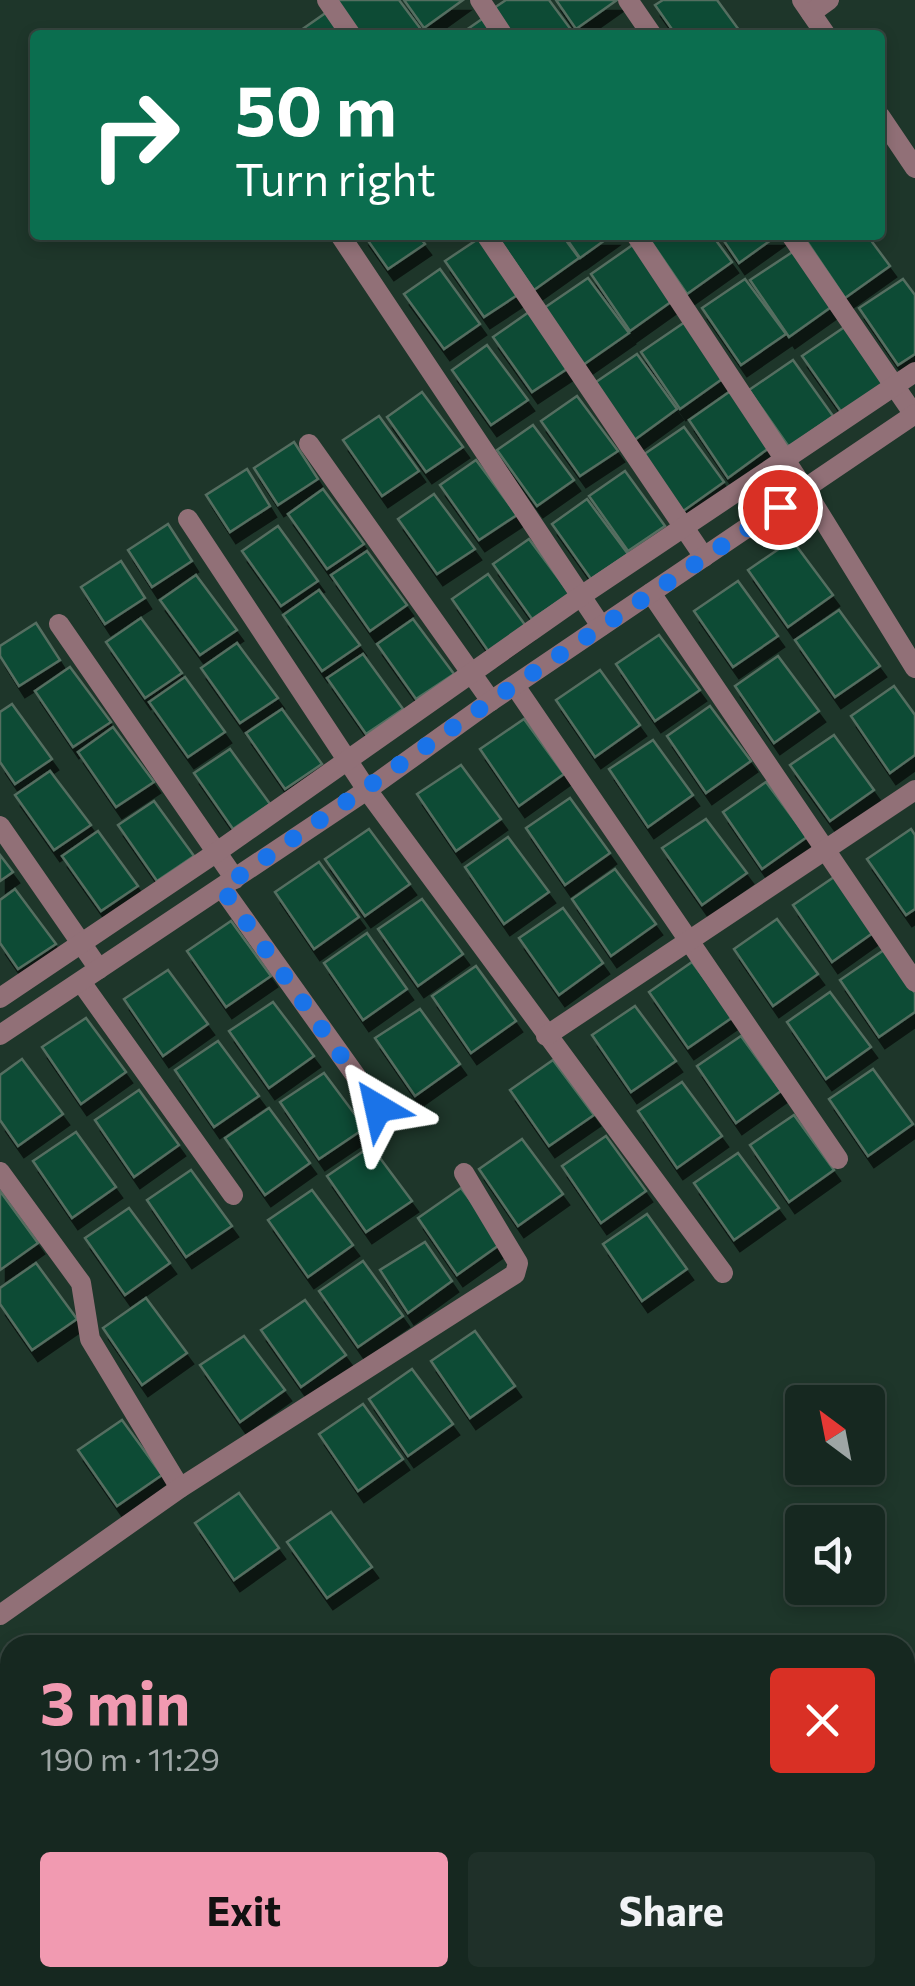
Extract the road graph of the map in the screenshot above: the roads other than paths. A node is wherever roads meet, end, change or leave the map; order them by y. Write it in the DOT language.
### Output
graph roads {
  1 [pos="327,0"];
  2 [pos="480,0"];
  3 [pos="628,0"];
  4 [pos="829,0"];
  5 [pos="806,6"];
  6 [pos="348,30"];
  7 [pos="500,30"];
  8 [pos="649,30"];
  9 [pos="823,30"];
  10 [pos="885,123"];
  11 [pos="915,168"];
  12 [pos="343,240"];
  13 [pos="489,240"];
  14 [pos="639,240"];
  15 [pos="795,240"];
  16 [pos="915,372"];
  17 [pos="896,386"];
  18 [pos="915,414"];
  19 [pos="309,444"];
  20 [pos="786,461"];
  21 [pos="805,490"];
  22 [pos="188,519"];
  23 [pos="684,526"];
  24 [pos="704,557"];
  25 [pos="651,593"];
  26 [pos="582,596"];
  27 [pos="58,624"];
  28 [pos="601,626"];
  29 [pos="915,668"];
  30 [pos="470,674"];
  31 [pos="514,686"];
  32 [pos="491,701"];
  33 [pos="348,761"];
  34 [pos="367,790"];
  35 [pos="915,790"];
  36 [pos="0,826"];
  37 [pos="826,850"];
  38 [pos="217,852"];
  39 [pos="229,883"];
  40 [pos="689,938"];
  41 [pos="82,942"];
  42 [pos="99,969"];
  43 [pos="80,982"];
  44 [pos="915,982"];
  45 [pos="0,998"];
  46 [pos="0,1035"];
  47 [pos="546,1036"];
  48 [pos="378,1108"];
  49 [pos="838,1159"];
  50 [pos="0,1172"];
  51 [pos="464,1172"];
  52 [pos="234,1195"];
  53 [pos="722,1273"];
  54 [pos="180,1488"];
  55 [pos="0,1615"];
  1 -- 6 [label="street"];
  2 -- 7 [label="street"];
  3 -- 8 [label="street"];
  4 -- 5 [label="street"];
  5 -- 9 [label="street"];
  10 -- 11 [label="street"];
  12 -- 26 [label="street"];
  13 -- 23 [label="street"];
  14 -- 20 [label="street"];
  15 -- 17 [label="street"];
  16 -- 17 [label="street"];
  17 -- 18 [label="street"];
  17 -- 20 [label="street"];
  18 -- 21 [label="street"];
  19 -- 30 [label="street"];
  20 -- 21 [label="street"];
  20 -- 23 [label="street"];
  21 -- 24 [label="street"];
  21 -- 29 [label="street"];
  22 -- 33 [label="street"];
  23 -- 24 [label="street"];
  23 -- 26 [label="street"];
  24 -- 25 [label="street"];
  25 -- 28 [label="street"];
  25 -- 37 [label="street"];
  26 -- 28 [label="street"];
  26 -- 30 [label="street"];
  27 -- 38 [label="street"];
  28 -- 31 [label="street"];
  30 -- 32 [label="street"];
  30 -- 33 [label="street"];
  31 -- 32 [label="street"];
  31 -- 40 [label="street"];
  32 -- 34 [label="street"];
  33 -- 34 [label="street"];
  33 -- 38 [label="street"];
  34 -- 39 [label="street"];
  34 -- 47 [label="street"];
  35 -- 37 [label="street"];
  36 -- 41 [label="street"];
  37 -- 40 [label="street"];
  37 -- 44 [label="street"];
  38 -- 39 [label="street"];
  38 -- 41 [label="street"];
  39 -- 42 [label="street"];
  39 -- 48 [label="street"];
  40 -- 47 [label="street"];
  40 -- 49 [label="street"];
  41 -- 42 [label="street"];
  41 -- 45 [label="street"];
  42 -- 43 [label="street"];
  43 -- 46 [label="street"];
  43 -- 52 [label="street"];
  47 -- 53 [label="street"];
  50 -- 54 [label="street"];
  51 -- 54 [label="street"];
  54 -- 55 [label="street"];
}
